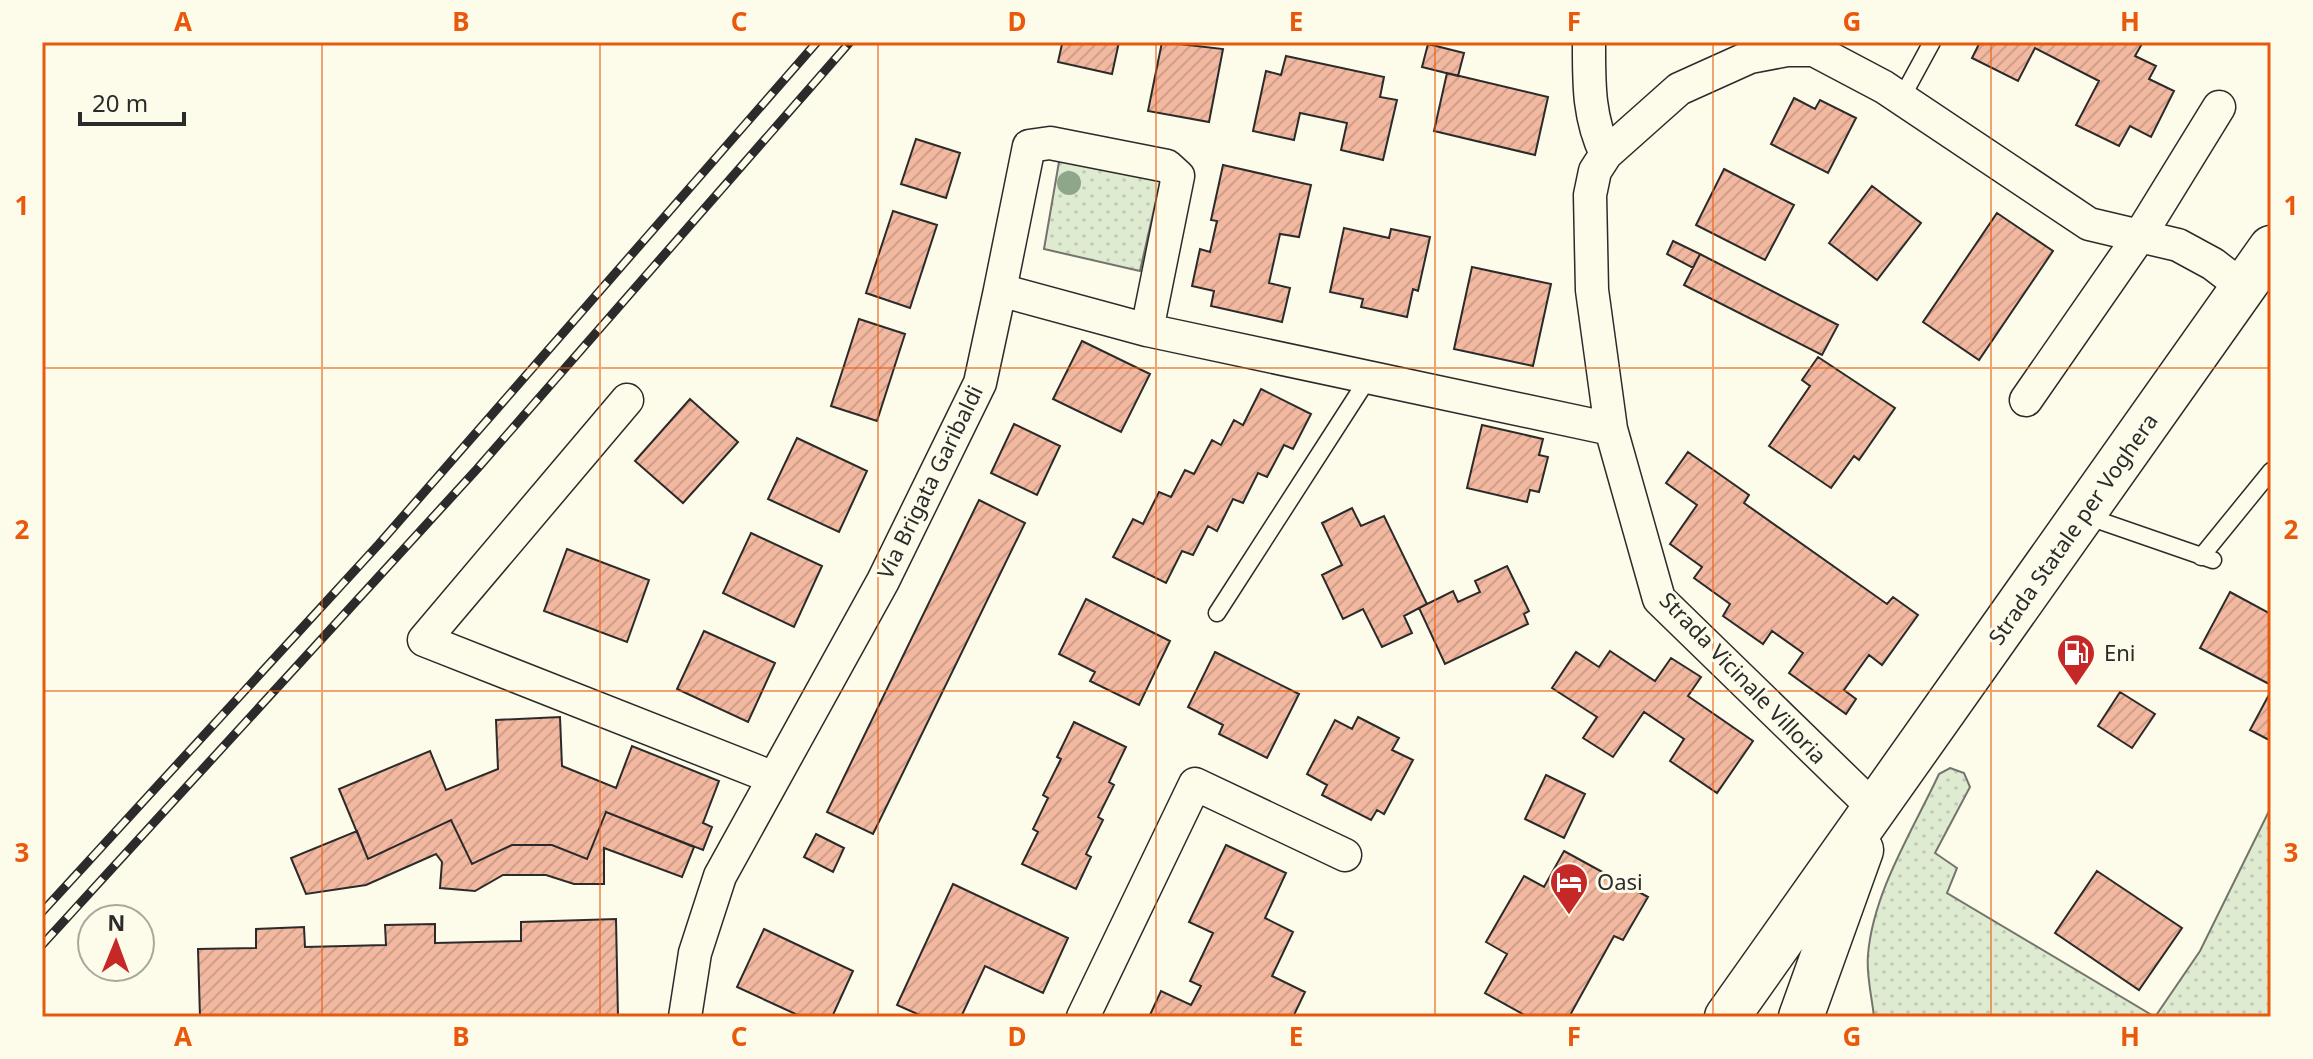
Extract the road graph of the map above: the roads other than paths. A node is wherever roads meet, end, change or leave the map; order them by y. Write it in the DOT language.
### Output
graph roads {
  1 [pos="1589,42"];
  2 [pos="1932,42"];
  3 [pos="1901,99"];
  4 [pos="2219,107"];
  5 [pos="1606,154"];
  6 [pos="2139,237"];
  7 [pos="2271,248"];
  8 [pos="2243,287"];
  9 [pos="1000,290"];
  10 [pos="1147,330"];
  11 [pos="1369,377"];
  12 [pos="627,400"];
  13 [pos="2026,400"];
  14 [pos="1611,429"];
  15 [pos="2271,471"];
  16 [pos="2082,515"];
  17 [pos="1217,613"];
  18 [pos="774,778"];
  19 [pos="1876,810"];
  20 [pos="1345,855"];
  21 [pos="685,1017"];
  22 [pos="1083,1017"];
  23 [pos="1727,1017"];
  24 [pos="1801,1017"];
  1 -- 5 [label="street"];
  2 -- 3 [label="lane"];
  3 -- 5 [label="street, Strada Vicinale Villoria"];
  3 -- 6 [label="street, Strada Vicinale Villoria"];
  4 -- 6 [label="street"];
  5 -- 14 [label="street, Strada Vicinale Villoria"];
  6 -- 8 [label="street, Strada Vicinale Villoria"];
  6 -- 13 [label="street"];
  7 -- 8 [label="main road, Strada Statale per Voghera"];
  8 -- 16 [label="main road, Strada Statale per Voghera"];
  9 -- 10 [label="street"];
  9 -- 10 [label="street, Via Brigata Garibaldi"];
  9 -- 18 [label="street, Via Brigata Garibaldi"];
  10 -- 11 [label="street"];
  11 -- 14 [label="street"];
  11 -- 17 [label="lane"];
  12 -- 18 [label="street"];
  14 -- 19 [label="street, Strada Vicinale Villoria"];
  15 -- 16 [label="lane"];
  16 -- 19 [label="main road, Strada Statale per Voghera"];
  18 -- 21 [label="street, Via Brigata Garibaldi"];
  19 -- 23 [label="main road, Strada Statale per Voghera"];
  19 -- 24 [label="main road, Strada Statale per Voghera"];
  20 -- 22 [label="street"];
}
